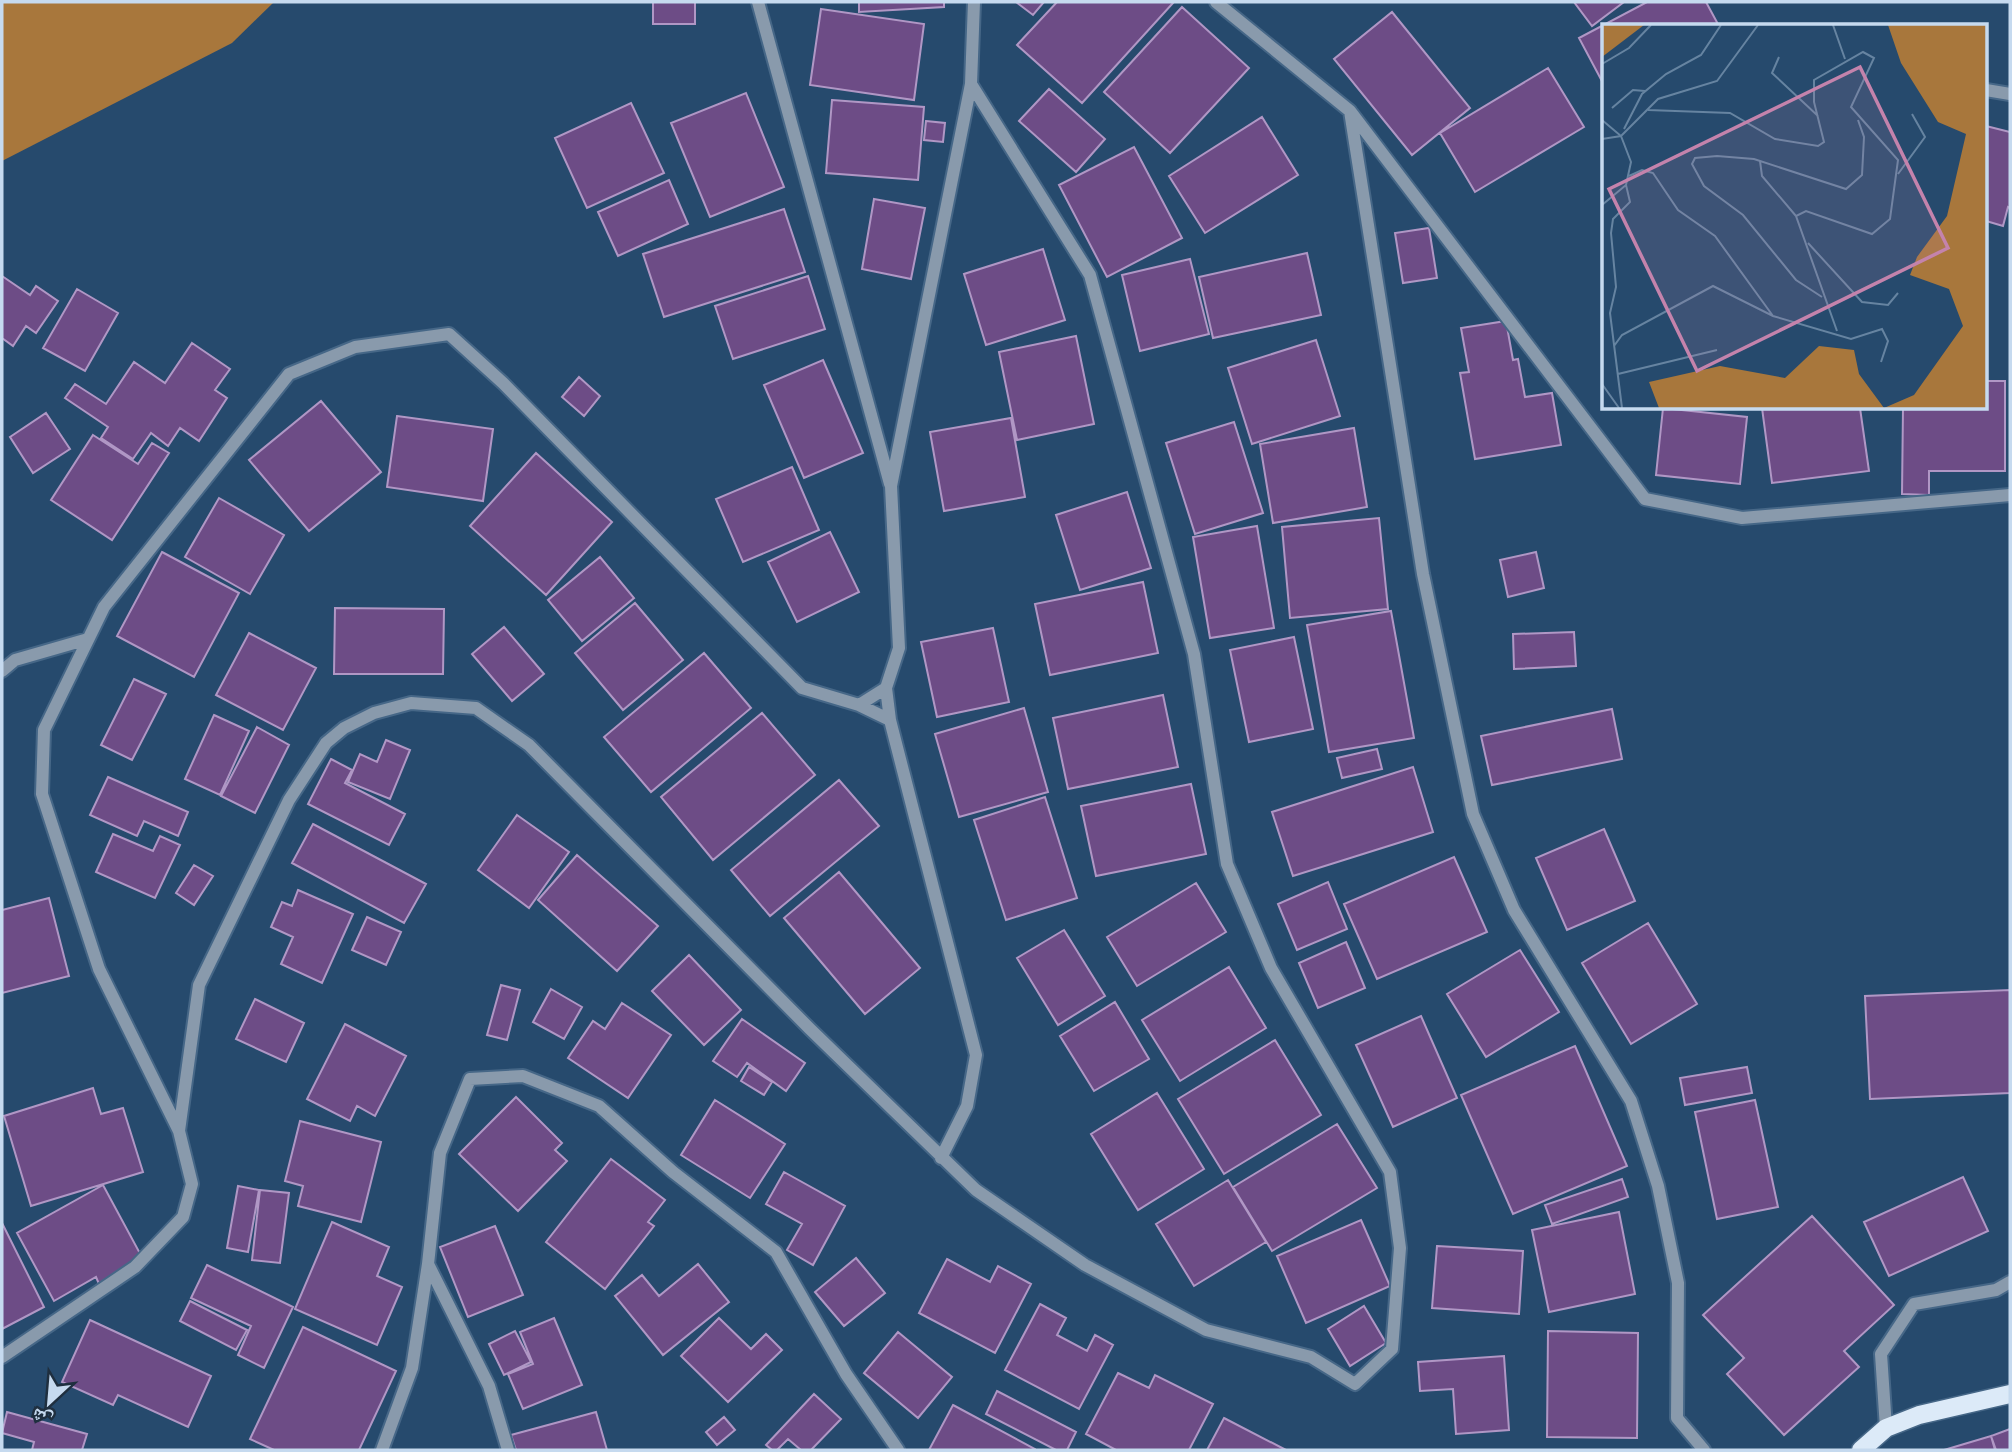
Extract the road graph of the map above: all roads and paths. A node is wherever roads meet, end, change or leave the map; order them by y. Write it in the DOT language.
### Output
graph roads {
  1 [pos="758,2"];
  2 [pos="975,2"];
  3 [pos="1216,2"];
  4 [pos="971,84"];
  5 [pos="1988,90"];
  6 [pos="2010,94"];
  7 [pos="1349,111"];
  8 [pos="891,486"];
  9 [pos="2010,495"];
  10 [pos="89,639"];
  11 [pos="2,671"];
  12 [pos="886,688"];
  13 [pos="859,705"];
  14 [pos="890,720"];
  15 [pos="179,1131"];
  16 [pos="941,1158"];
  17 [pos="428,1264"];
  18 [pos="2010,1282"];
  19 [pos="2,1357"];
  20 [pos="2010,1394"];
  21 [pos="1886,1428"];
  22 [pos="382,1450"];
  23 [pos="508,1450"];
  24 [pos="898,1450"];
  25 [pos="1704,1450"];
  26 [pos="1861,1450"];
  1 -- 8 [label="street"];
  2 -- 4 [label="street"];
  3 -- 7 [label="street"];
  4 -- 8 [label="street"];
  4 -- 16 [label="street"];
  5 -- 6 [label="street"];
  7 -- 9 [label="street"];
  7 -- 25 [label="street"];
  8 -- 12 [label="street"];
  10 -- 11 [label="street"];
  10 -- 13 [label="street"];
  10 -- 15 [label="street"];
  12 -- 13 [label="street"];
  12 -- 14 [label="street"];
  13 -- 14 [label="street"];
  14 -- 16 [label="street"];
  15 -- 16 [label="street"];
  15 -- 19 [label="street"];
  17 -- 22 [label="street"];
  17 -- 23 [label="street"];
  17 -- 24 [label="street"];
  18 -- 21 [label="street"];
  20 -- 21 [label="main road"];
  21 -- 26 [label="main road"];
}
